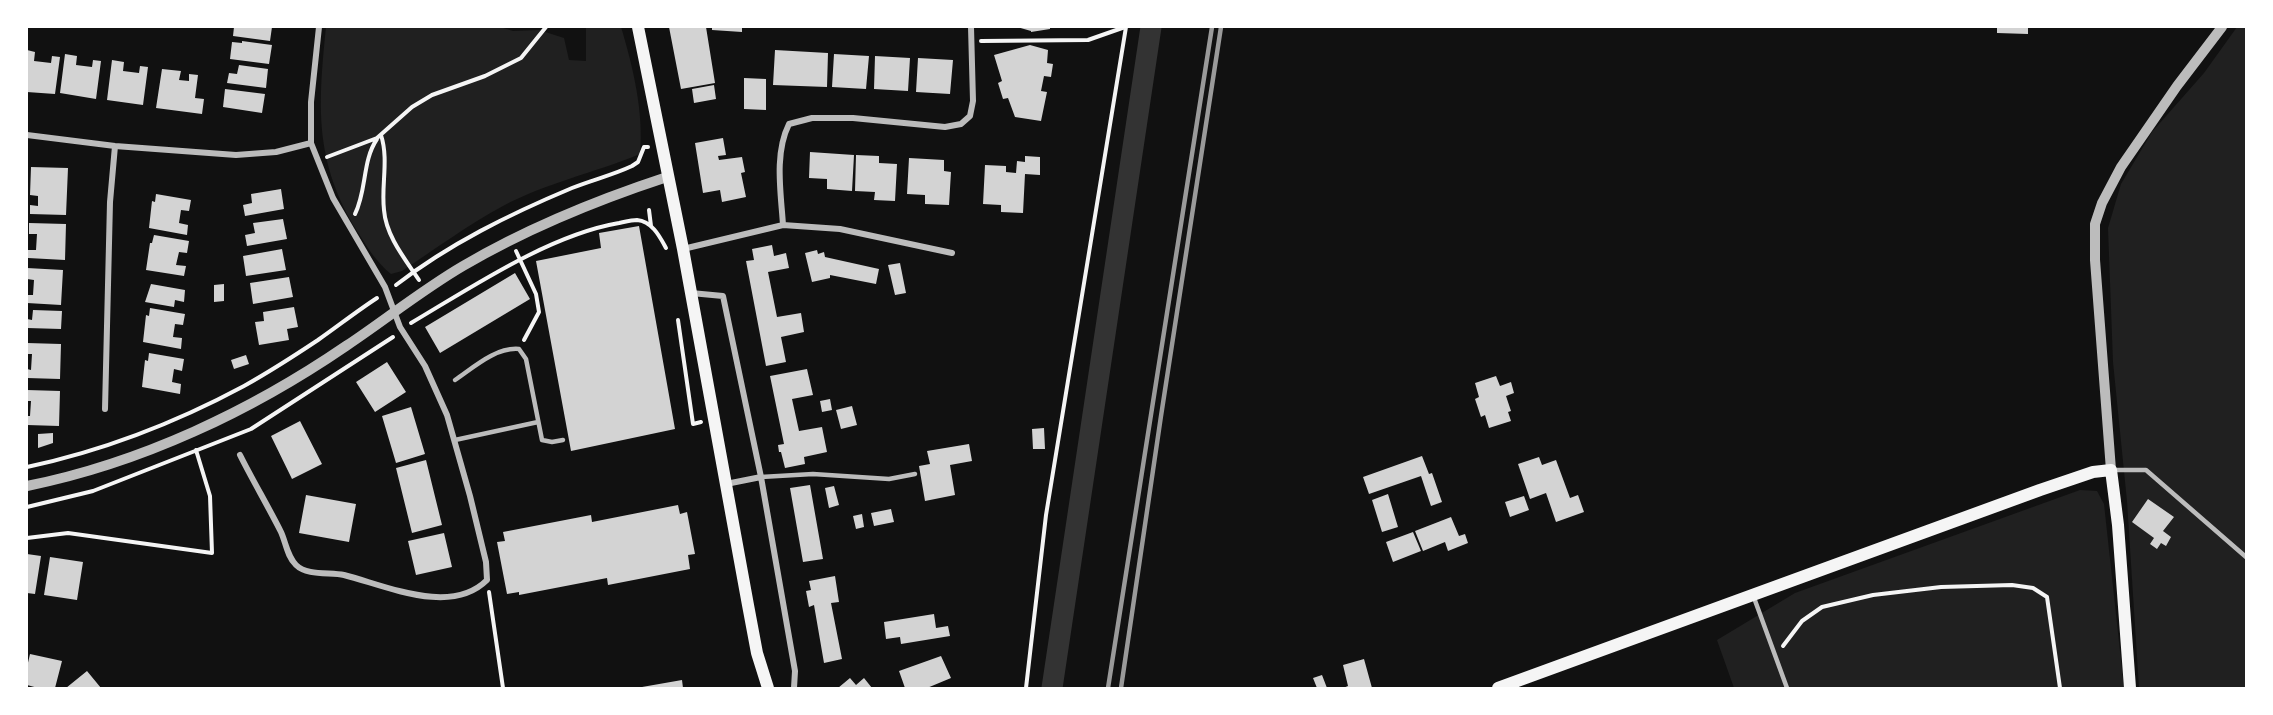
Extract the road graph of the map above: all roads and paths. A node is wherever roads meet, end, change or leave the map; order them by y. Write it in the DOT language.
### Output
graph roads {
  1 [pos="319,27"];
  2 [pos="546,27"];
  3 [pos="638,27"];
  4 [pos="971,27"];
  5 [pos="1126,27"];
  6 [pos="2222,27"];
  7 [pos="971,41"];
  8 [pos="27,135"];
  9 [pos="379,137"];
  10 [pos="311,143"];
  11 [pos="115,146"];
  12 [pos="648,147"];
  13 [pos="317,160"];
  14 [pos="638,162"];
  15 [pos="642,167"];
  16 [pos="667,177"];
  17 [pos="649,210"];
  18 [pos="638,220"];
  19 [pos="783,225"];
  20 [pos="664,226"];
  21 [pos="349,227"];
  22 [pos="652,228"];
  23 [pos="661,239"];
  24 [pos="510,240"];
  25 [pos="683,249"];
  26 [pos="952,253"];
  27 [pos="414,272"];
  28 [pos="426,291"];
  29 [pos="542,291"];
  30 [pos="387,292"];
  31 [pos="691,293"];
  32 [pos="536,294"];
  33 [pos="394,312"];
  34 [pos="519,349"];
  35 [pos="455,380"];
  36 [pos="105,409"];
  37 [pos="538,422"];
  38 [pos="190,432"];
  39 [pos="455,440"];
  40 [pos="563,440"];
  41 [pos="240,455"];
  42 [pos="27,467"];
  43 [pos="2111,470"];
  44 [pos="915,474"];
  45 [pos="761,477"];
  46 [pos="726,484"];
  47 [pos="27,486"];
  48 [pos="27,538"];
  49 [pos="2246,557"];
  50 [pos="487,580"];
  51 [pos="1753,595"];
  52 [pos="1785,643"];
  53 [pos="503,688"];
  54 [pos="768,688"];
  55 [pos="794,688"];
  56 [pos="1026,688"];
  57 [pos="1498,688"];
  58 [pos="1787,688"];
  59 [pos="2060,688"];
  60 [pos="2130,688"];
  1 -- 10 [label="street"];
  2 -- 9 [label="path"];
  3 -- 16 [label="main road"];
  4 -- 7 [label="street"];
  5 -- 7 [label="path"];
  5 -- 56 [label="path"];
  6 -- 43 [label="street"];
  7 -- 19 [label="street"];
  8 -- 11 [label="street"];
  9 -- 13 [label="path"];
  9 -- 21 [label="path"];
  9 -- 27 [label="path"];
  10 -- 11 [label="street"];
  10 -- 13 [label="street"];
  11 -- 36 [label="street"];
  12 -- 14 [label="path"];
  13 -- 21 [label="street"];
  14 -- 15 [label="path"];
  14 -- 27 [label="path"];
  16 -- 24 [label="street"];
  16 -- 25 [label="main road"];
  17 -- 22 [label="path"];
  18 -- 22 [label="path"];
  19 -- 25 [label="street"];
  19 -- 26 [label="street"];
  20 -- 22 [label="path"];
  21 -- 30 [label="street"];
  22 -- 23 [label="path"];
  24 -- 28 [label="street"];
  24 -- 32 [label="path"];
  25 -- 31 [label="main road"];
  27 -- 28 [label="path"];
  27 -- 30 [label="path"];
  28 -- 33 [label="street"];
  29 -- 32 [label="path"];
  30 -- 33 [label="street"];
  30 -- 42 [label="path"];
  31 -- 45 [label="street"];
  31 -- 46 [label="main road"];
  32 -- 34 [label="path"];
  33 -- 38 [label="street"];
  33 -- 39 [label="street"];
  34 -- 35 [label="lane"];
  34 -- 37 [label="lane"];
  37 -- 39 [label="lane"];
  37 -- 40 [label="lane"];
  38 -- 47 [label="street"];
  38 -- 48 [label="path"];
  39 -- 50 [label="street"];
  41 -- 50 [label="street"];
  43 -- 49 [label="lane"];
  43 -- 51 [label="main road"];
  43 -- 60 [label="main road"];
  44 -- 45 [label="lane"];
  45 -- 46 [label="street"];
  45 -- 55 [label="street"];
  46 -- 54 [label="main road"];
  50 -- 53 [label="path"];
  51 -- 57 [label="main road"];
  51 -- 58 [label="lane"];
  52 -- 59 [label="path"];
}
